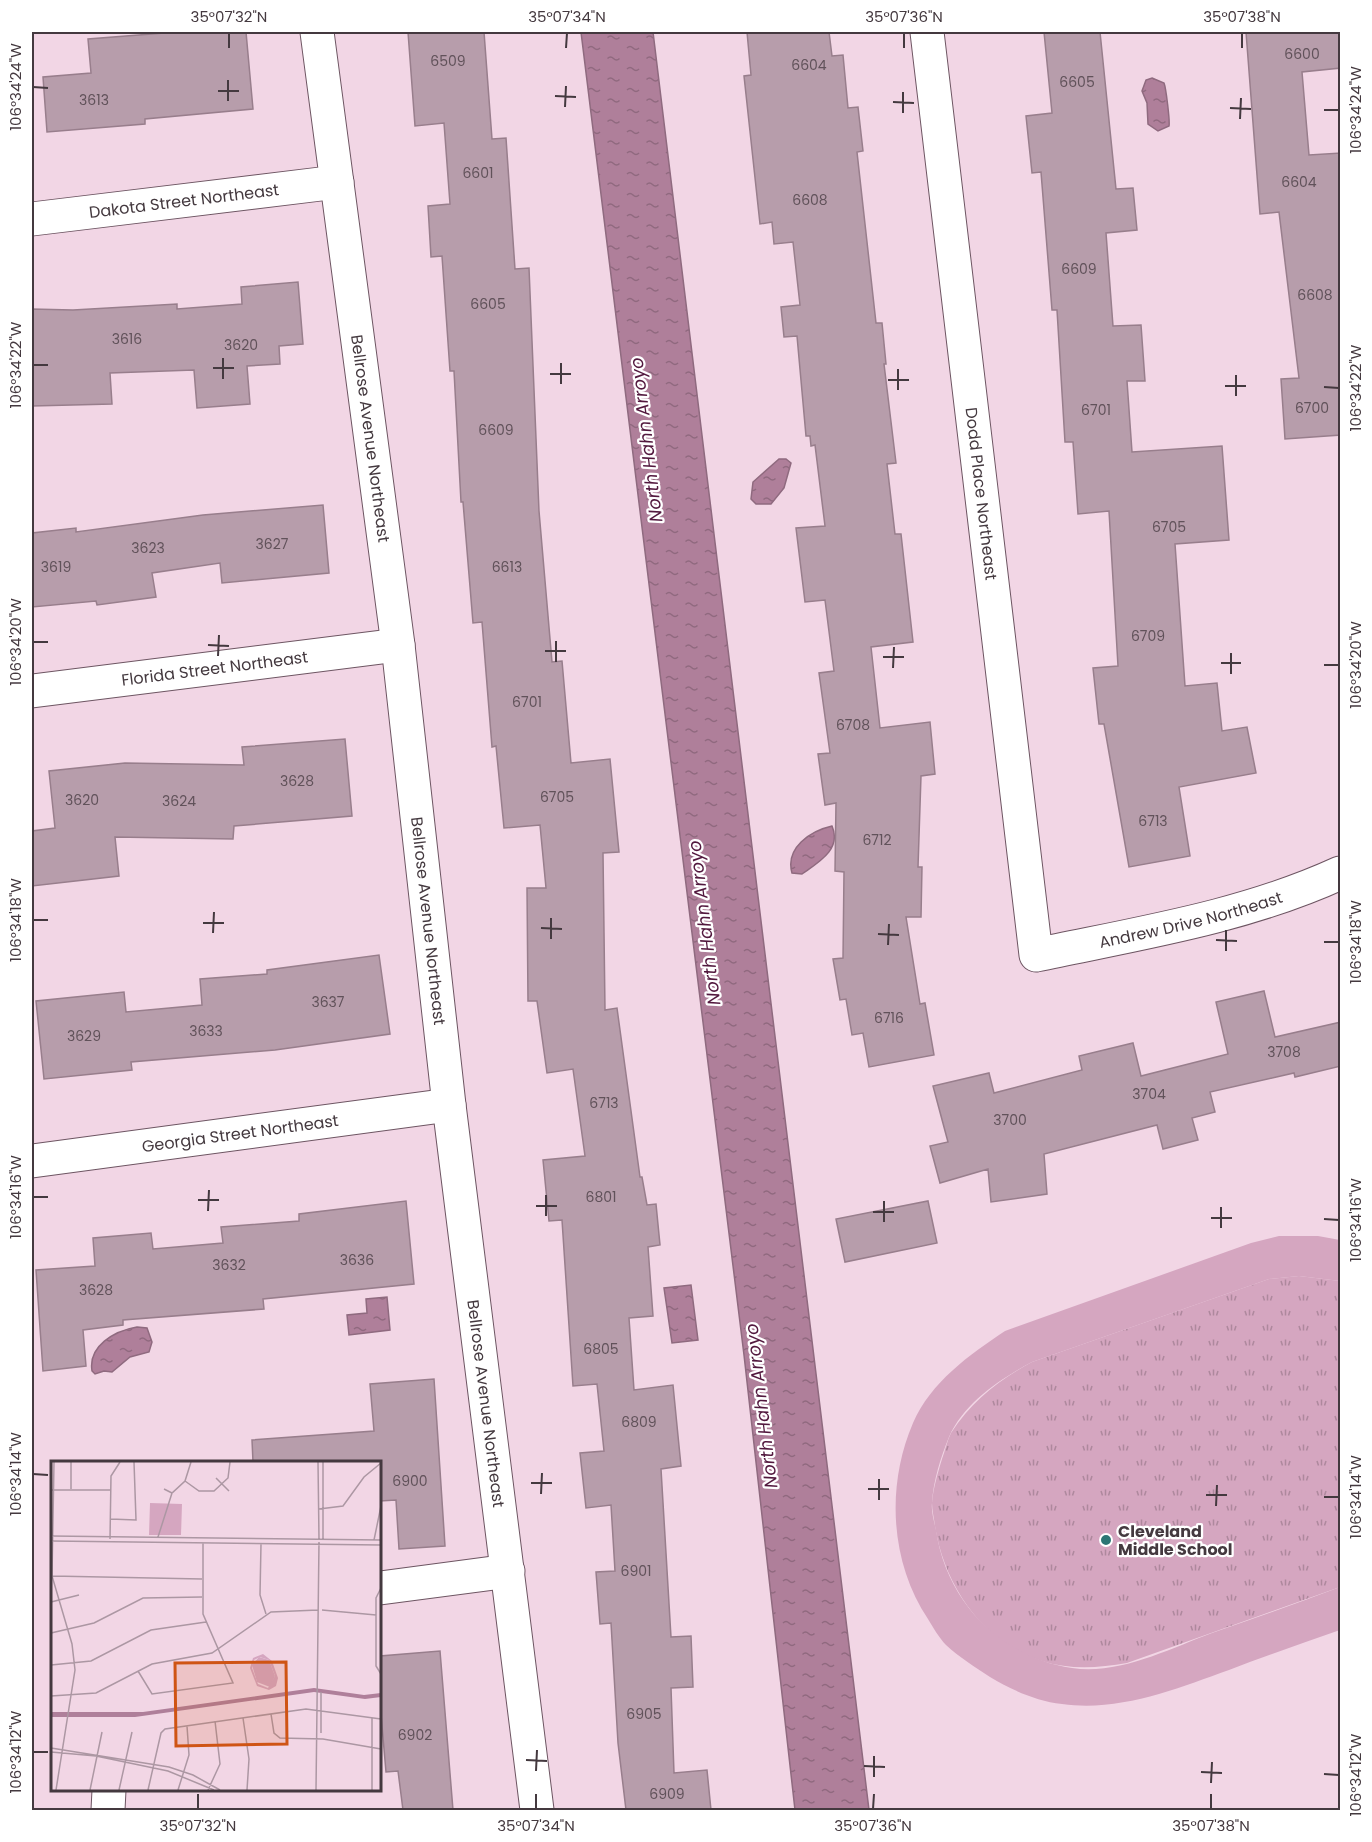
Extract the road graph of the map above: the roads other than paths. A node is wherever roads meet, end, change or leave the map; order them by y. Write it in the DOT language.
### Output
graph roads {
  1 [pos="317,32"];
  2 [pos="927,32"];
  3 [pos="337,182"];
  4 [pos="32,219"];
  5 [pos="398,645"];
  6 [pos="32,691"];
  7 [pos="1341,873"];
  8 [pos="1036,955"];
  9 [pos="449,1105"];
  10 [pos="32,1161"];
  11 [pos="508,1571"];
  12 [pos="381,1588"];
  13 [pos="109,1791"];
  14 [pos="108,1810"];
  15 [pos="537,1810"];
  1 -- 3 [label="street, Bellrose Avenue Northeast"];
  2 -- 8 [label="street, Dodd Place Northeast"];
  3 -- 4 [label="street, Dakota Street Northeast"];
  3 -- 5 [label="street, Bellrose Avenue Northeast"];
  5 -- 6 [label="street, Florida Street Northeast"];
  5 -- 9 [label="street, Bellrose Avenue Northeast"];
  7 -- 8 [label="street, Andrew Drive Northeast"];
  9 -- 10 [label="street, Georgia Street Northeast"];
  9 -- 11 [label="street, Bellrose Avenue Northeast"];
  11 -- 12 [label="street"];
  11 -- 15 [label="street, Bellrose Avenue Northeast"];
  13 -- 14 [label="street"];
}
